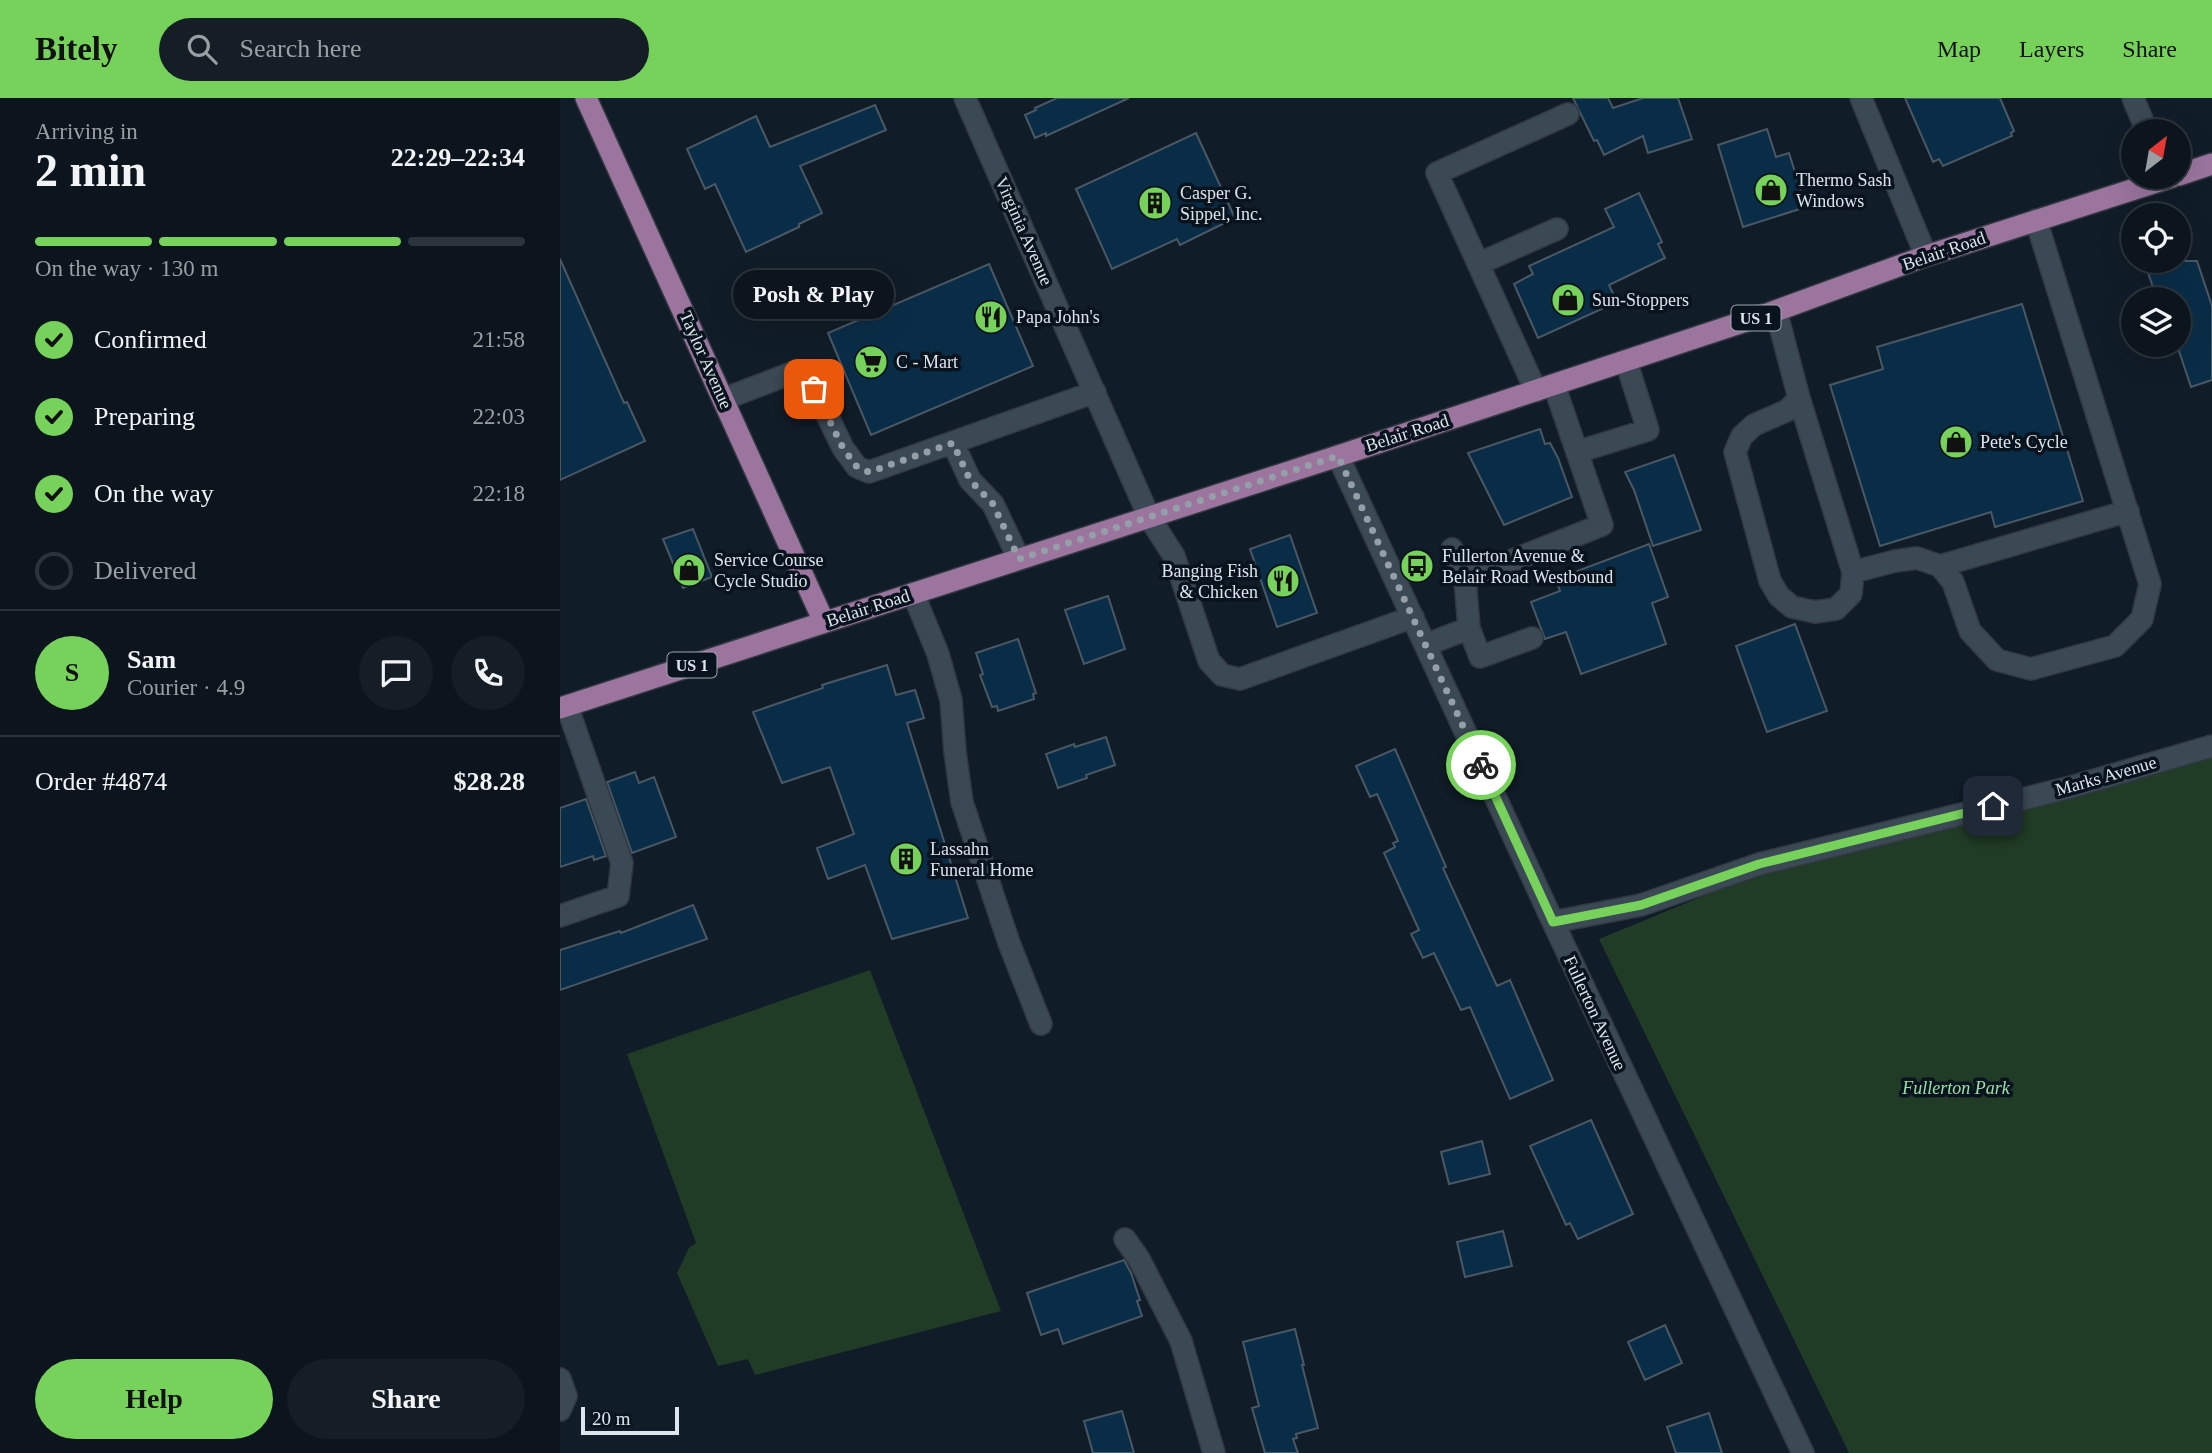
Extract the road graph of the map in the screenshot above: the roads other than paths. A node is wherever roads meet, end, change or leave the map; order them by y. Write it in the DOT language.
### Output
graph roads {
  1 [pos="586,98"];
  2 [pos="965,98"];
  3 [pos="1861,98"];
  4 [pos="2133,98"];
  5 [pos="1568,114"];
  6 [pos="2142,119"];
  7 [pos="2212,163"];
  8 [pos="2191,170"];
  9 [pos="2133,189"];
  10 [pos="2036,220"];
  11 [pos="1557,229"];
  12 [pos="1926,256"];
  13 [pos="1479,264"];
  14 [pos="1776,311"];
  15 [pos="1626,361"];
  16 [pos="1545,388"];
  17 [pos="1095,392"];
  18 [pos="1799,398"];
  19 [pos="724,399"];
  20 [pos="953,443"];
  21 [pos="1577,452"];
  22 [pos="1338,456"];
  23 [pos="2128,511"];
  24 [pos="1150,517"];
  25 [pos="1452,549"];
  26 [pos="1019,559"];
  27 [pos="1940,566"];
  28 [pos="1853,572"];
  29 [pos="1465,579"];
  30 [pos="913,593"];
  31 [pos="1413,617"];
  32 [pos="824,622"];
  33 [pos="1469,628"];
  34 [pos="1532,638"];
  35 [pos="1426,645"];
  36 [pos="563,707"];
  37 [pos="2212,746"];
  38 [pos="560,916"];
  39 [pos="1553,922"];
  40 [pos="1041,1024"];
  41 [pos="1125,1239"];
  42 [pos="560,1379"];
  43 [pos="560,1410"];
  44 [pos="1214,1453"];
  45 [pos="1803,1453"];
  1 -- 19 [label="main road, Taylor Avenue"];
  2 -- 17 [label="street, Virginia Avenue"];
  3 -- 12 [label="street"];
  4 -- 6 [label="street"];
  5 -- 13 [label="street"];
  7 -- 8 [label="main road, Belair Road / US 1"];
  9 -- 10 [label="main road, Belair Road / US 1"];
  10 -- 12 [label="main road, Belair Road / US 1"];
  10 -- 23 [label="street"];
  11 -- 13 [label="street"];
  12 -- 14 [label="main road, Belair Road / US 1"];
  13 -- 16 [label="street"];
  14 -- 15 [label="main road, Belair Road / US 1"];
  14 -- 18 [label="street"];
  15 -- 16 [label="main road, Belair Road / US 1"];
  15 -- 21 [label="street"];
  16 -- 21 [label="street"];
  16 -- 22 [label="main road, Belair Road / US 1"];
  17 -- 20 [label="street"];
  17 -- 24 [label="street, Virginia Avenue"];
  18 -- 28 [label="street"];
  18 -- 28 [label="street"];
  19 -- 20 [label="street"];
  19 -- 32 [label="main road, Taylor Avenue"];
  20 -- 26 [label="street"];
  21 -- 29 [label="street"];
  22 -- 24 [label="main road, Belair Road / US 1"];
  22 -- 31 [label="street, Fullerton Avenue"];
  23 -- 27 [label="street"];
  23 -- 27 [label="street"];
  24 -- 26 [label="main road, Belair Road / US 1"];
  24 -- 31 [label="street, Virginia Avenue"];
  25 -- 29 [label="street"];
  26 -- 30 [label="main road, Belair Road / US 1"];
  27 -- 28 [label="street"];
  29 -- 33 [label="street"];
  30 -- 32 [label="main road, Belair Road / US 1"];
  30 -- 40 [label="street"];
  31 -- 35 [label="street, Fullerton Avenue"];
  32 -- 36 [label="main road, Belair Road / US 1"];
  33 -- 34 [label="street"];
  33 -- 35 [label="street"];
  35 -- 39 [label="street, Fullerton Avenue"];
  36 -- 38 [label="street"];
  37 -- 39 [label="street, Marks Avenue"];
  39 -- 45 [label="street, Fullerton Avenue"];
  41 -- 44 [label="street"];
  42 -- 43 [label="street"];
}
